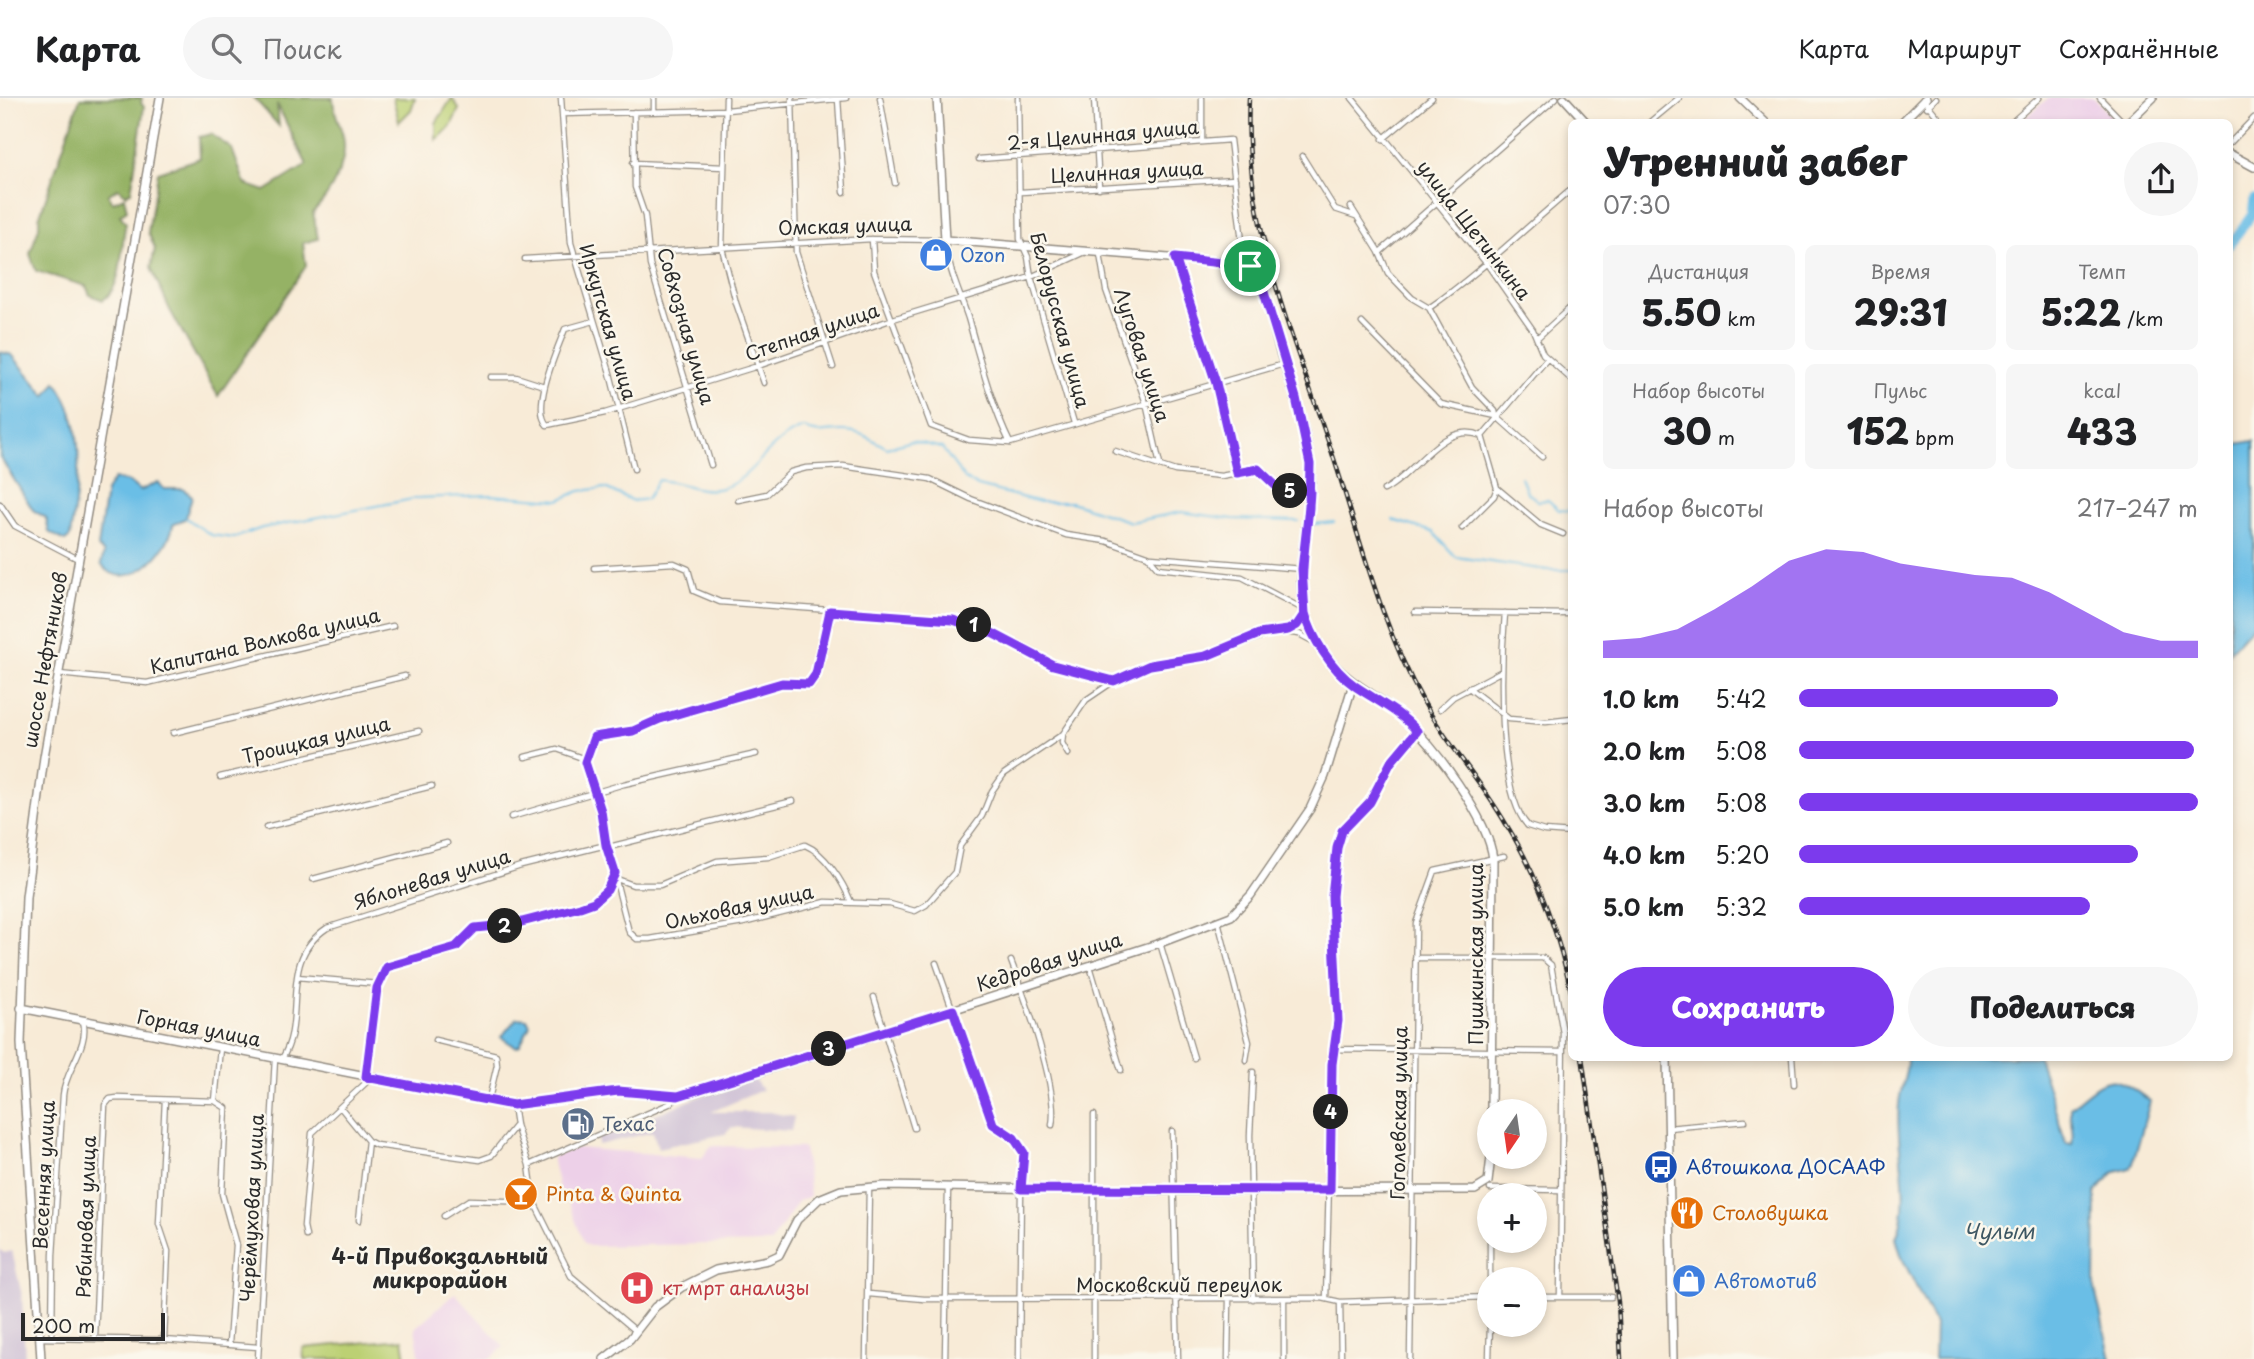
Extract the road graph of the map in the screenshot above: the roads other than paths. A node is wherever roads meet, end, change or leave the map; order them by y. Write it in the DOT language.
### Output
graph roads {
  1 [pos="160,98"];
  2 [pos="561,98"];
  3 [pos="654,98"];
  4 [pos="726,98"];
  5 [pos="846,98"];
  6 [pos="880,98"];
  7 [pos="937,98"];
  8 [pos="1018,98"];
  9 [pos="1094,98"];
  10 [pos="1202,98"];
  11 [pos="1352,98"];
  12 [pos="1432,98"];
  13 [pos="1556,98"];
  14 [pos="1564,98"];
  15 [pos="1679,98"];
  16 [pos="1740,98"];
  17 [pos="1936,98"];
  18 [pos="2039,98"];
  19 [pos="2100,98"];
  20 [pos="2153,98"];
  21 [pos="838,99"];
  22 [pos="792,101"];
  23 [pos="1925,101"];
  24 [pos="654,110"];
  25 [pos="727,110"];
  26 [pos="634,112"];
  27 [pos="562,114"];
  28 [pos="2254,118"];
  29 [pos="1583,119"];
  30 [pos="1654,119"];
  31 [pos="1760,119"];
  32 [pos="1905,119"];
  33 [pos="1940,119"];
  34 [pos="2015,119"];
  35 [pos="2122,119"];
  36 [pos="2128,119"];
  37 [pos="1383,139"];
  38 [pos="1202,140"];
  39 [pos="2233,140"];
  40 [pos="1095,149"];
  41 [pos="1020,154"];
  42 [pos="1302,156"];
  43 [pos="2233,156"];
  44 [pos="979,159"];
  45 [pos="633,163"];
  46 [pos="724,167"];
  47 [pos="2254,167"];
  48 [pos="1235,179"];
  49 [pos="895,183"];
  50 [pos="1099,188"];
  51 [pos="844,192"];
  52 [pos="1021,192"];
  53 [pos="1568,193"];
  54 [pos="1438,203"];
  55 [pos="1351,207"];
  56 [pos="1357,216"];
  57 [pos="872,239"];
  58 [pos="945,240"];
  59 [pos="796,243"];
  60 [pos="1024,247"];
  61 [pos="722,248"];
  62 [pos="648,250"];
  63 [pos="1379,252"];
  64 [pos="1083,253"];
  65 [pos="1100,254"];
  66 [pos="574,256"];
  67 [pos="1175,258"];
  68 [pos="526,259"];
  69 [pos="1487,264"];
  70 [pos="1250,266"];
  71 [pos="1031,277"];
  72 [pos="961,297"];
  73 [pos="1429,308"];
  74 [pos="1568,310"];
  75 [pos="893,319"];
  76 [pos="594,321"];
  77 [pos="1362,323"];
  78 [pos="1537,338"];
  79 [pos="827,342"];
  80 [pos="1548,359"];
  81 [pos="1284,363"];
  82 [pos="758,366"];
  83 [pos="833,366"];
  84 [pos="1568,376"];
  85 [pos="491,377"];
  86 [pos="764,383"];
  87 [pos="1216,383"];
  88 [pos="544,386"];
  89 [pos="688,387"];
  90 [pos="1146,403"];
  91 [pos="618,408"];
  92 [pos="1496,416"];
  93 [pos="1074,423"];
  94 [pos="1482,436"];
  95 [pos="1010,443"];
  96 [pos="1115,452"];
  97 [pos="1542,457"];
  98 [pos="711,464"];
  99 [pos="1160,465"];
  100 [pos="634,469"];
  101 [pos="1237,473"];
  102 [pos="1497,488"];
  103 [pos="1384,490"];
  104 [pos="1310,491"];
  105 [pos="738,500"];
  106 [pos="0,504"];
  107 [pos="1462,528"];
  108 [pos="1563,534"];
  109 [pos="1150,557"];
  110 [pos="79,559"];
  111 [pos="594,568"];
  112 [pos="1302,569"];
  113 [pos="830,611"];
  114 [pos="1305,612"];
  115 [pos="1415,612"];
  116 [pos="1505,613"];
  117 [pos="1568,614"];
  118 [pos="393,626"];
  119 [pos="1288,630"];
  120 [pos="1320,645"];
  121 [pos="1500,672"];
  122 [pos="58,674"];
  123 [pos="405,676"];
  124 [pos="1114,681"];
  125 [pos="1353,684"];
  126 [pos="1469,688"];
  127 [pos="1440,709"];
  128 [pos="1501,715"];
  129 [pos="1568,719"];
  130 [pos="1417,731"];
  131 [pos="419,732"];
  132 [pos="173,733"];
  133 [pos="1063,734"];
  134 [pos="756,754"];
  135 [pos="1068,754"];
  136 [pos="525,757"];
  137 [pos="585,758"];
  138 [pos="220,777"];
  139 [pos="432,786"];
  140 [pos="595,792"];
  141 [pos="793,800"];
  142 [pos="511,817"];
  143 [pos="266,827"];
  144 [pos="1568,833"];
  145 [pos="447,844"];
  146 [pos="607,846"];
  147 [pos="1504,856"];
  148 [pos="1493,859"];
  149 [pos="615,873"];
  150 [pos="313,879"];
  151 [pos="617,879"];
  152 [pos="851,901"];
  153 [pos="1218,921"];
  154 [pos="1160,943"];
  155 [pos="1415,957"];
  156 [pos="1491,959"];
  157 [pos="1011,961"];
  158 [pos="936,963"];
  159 [pos="1090,965"];
  160 [pos="297,977"];
  161 [pos="378,984"];
  162 [pos="1021,987"];
  163 [pos="874,997"];
  164 [pos="21,1008"];
  165 [pos="953,1010"];
  166 [pos="83,1020"];
  167 [pos="885,1031"];
  168 [pos="435,1040"];
  169 [pos="220,1048"];
  170 [pos="1336,1049"];
  171 [pos="1413,1050"];
  172 [pos="1491,1050"];
  173 [pos="1562,1052"];
  174 [pos="1194,1058"];
  175 [pos="278,1060"];
  176 [pos="1246,1060"];
  177 [pos="1667,1061"];
  178 [pos="1792,1061"];
  179 [pos="1121,1070"];
  180 [pos="1253,1072"];
  181 [pos="369,1077"];
  182 [pos="1794,1084"];
  183 [pos="678,1096"];
  184 [pos="1491,1099"];
  185 [pos="164,1100"];
  186 [pos="488,1100"];
  187 [pos="215,1101"];
  188 [pos="513,1105"];
  189 [pos="341,1108"];
  190 [pos="1094,1115"];
  191 [pos="1745,1121"];
  192 [pos="516,1125"];
  193 [pos="1052,1125"];
  194 [pos="914,1128"];
  195 [pos="1667,1128"];
  196 [pos="1172,1131"];
  197 [pos="368,1141"];
  198 [pos="529,1165"];
  199 [pos="869,1187"];
  200 [pos="948,1188"];
  201 [pos="1021,1189"];
  202 [pos="1547,1189"];
  203 [pos="1560,1189"];
  204 [pos="1093,1190"];
  205 [pos="1253,1190"];
  206 [pos="1330,1190"];
  207 [pos="1412,1190"];
  208 [pos="1477,1190"];
  209 [pos="1172,1191"];
  210 [pos="534,1202"];
  211 [pos="444,1216"];
  212 [pos="359,1220"];
  213 [pos="306,1236"];
  214 [pos="869,1294"];
  215 [pos="1477,1297"];
  216 [pos="1547,1297"];
  217 [pos="1560,1297"];
  218 [pos="1611,1297"];
  219 [pos="946,1298"];
  220 [pos="1020,1299"];
  221 [pos="1093,1299"];
  222 [pos="1253,1299"];
  223 [pos="1284,1299"];
  224 [pos="1326,1299"];
  225 [pos="1410,1299"];
  226 [pos="1229,1300"];
  227 [pos="1178,1301"];
  228 [pos="1340,1302"];
  229 [pos="636,1331"];
  230 [pos="52,1336"];
  231 [pos="1490,1337"];
  232 [pos="40,1338"];
  233 [pos="95,1338"];
  234 [pos="164,1340"];
  235 [pos="229,1344"];
  236 [pos="258,1347"];
  237 [pos="41,1359"];
  238 [pos="258,1359"];
  239 [pos="604,1359"];
  240 [pos="866,1359"];
  241 [pos="945,1359"];
  242 [pos="1019,1359"];
  243 [pos="1094,1359"];
  244 [pos="1178,1359"];
  245 [pos="1228,1359"];
  246 [pos="1284,1359"];
  247 [pos="1341,1359"];
  248 [pos="1410,1359"];
  249 [pos="1489,1359"];
  250 [pos="1673,1359"];
  1 -- 110 [label="street, шоссе Нефтяников"];
  2 -- 27 [label="street, Иркутская улица"];
  3 -- 24 [label="street"];
  4 -- 25 [label="street"];
  5 -- 21 [label="street"];
  6 -- 49 [label="street"];
  7 -- 58 [label="street"];
  8 -- 41 [label="street, Белорусская улица"];
  9 -- 40 [label="street"];
  10 -- 38 [label="street"];
  11 -- 37 [label="street, улица Щетинкина"];
  12 -- 37 [label="street"];
  13 -- 54 [label="street"];
  14 -- 29 [label="street"];
  15 -- 30 [label="street"];
  16 -- 31 [label="street"];
  17 -- 23 [label="street"];
  18 -- 34 [label="street"];
  19 -- 35 [label="street"];
  20 -- 36 [label="street"];
  21 -- 22 [label="street"];
  21 -- 51 [label="street"];
  22 -- 25 [label="street"];
  22 -- 59 [label="street"];
  23 -- 32 [label="street"];
  23 -- 33 [label="street"];
  24 -- 25 [label="street"];
  24 -- 26 [label="street"];
  25 -- 46 [label="street"];
  26 -- 27 [label="street"];
  26 -- 45 [label="street, Совхозная улица"];
  27 -- 66 [label="street, Иркутская улица"];
  28 -- 39 [label="street"];
  37 -- 54 [label="street, улица Щетинкина"];
  38 -- 40 [label="street, 2-я Целинная улица"];
  38 -- 48 [label="street, 2-я Целинная улица"];
  40 -- 41 [label="street, 2-я Целинная улица"];
  40 -- 50 [label="street"];
  41 -- 44 [label="street, 2-я Целинная улица"];
  41 -- 52 [label="street, Белорусская улица"];
  42 -- 56 [label="street"];
  43 -- 47 [label="street"];
  45 -- 46 [label="street"];
  45 -- 62 [label="street, Совхозная улица"];
  46 -- 61 [label="street"];
  48 -- 50 [label="street, Целинная улица"];
  48 -- 70 [label="street"];
  50 -- 52 [label="street, Целинная улица"];
  52 -- 60 [label="street, Белорусская улица"];
  53 -- 69 [label="street"];
  54 -- 63 [label="street"];
  54 -- 69 [label="street, улица Щетинкина"];
  55 -- 56 [label="street"];
  56 -- 63 [label="street"];
  57 -- 58 [label="street, Омская улица"];
  57 -- 59 [label="street, Омская улица"];
  57 -- 75 [label="street"];
  58 -- 60 [label="street, Омская улица"];
  58 -- 72 [label="street"];
  59 -- 61 [label="street, Омская улица"];
  59 -- 79 [label="street"];
  60 -- 64 [label="street, Омская улица"];
  60 -- 71 [label="street, Белорусская улица"];
  61 -- 62 [label="street, Омская улица"];
  61 -- 82 [label="street"];
  62 -- 66 [label="street, Омская улица"];
  62 -- 89 [label="street, Совхозная улица"];
  63 -- 73 [label="street"];
  64 -- 65 [label="street, Омская улица"];
  64 -- 71 [label="street, Степная улица"];
  65 -- 67 [label="street, Омская улица"];
  65 -- 90 [label="street, Луговая улица"];
  66 -- 68 [label="street, Омская улица"];
  66 -- 76 [label="street, Иркутская улица"];
  67 -- 70 [label="street, Омская улица"];
  67 -- 87 [label="street"];
  69 -- 73 [label="street"];
  69 -- 78 [label="street, улица Щетинкина"];
  70 -- 81 [label="street"];
  71 -- 72 [label="street, Степная улица"];
  71 -- 93 [label="street, Белорусская улица"];
  72 -- 75 [label="street, Степная улица"];
  72 -- 95 [label="street"];
  73 -- 92 [label="street"];
  74 -- 78 [label="street"];
  75 -- 79 [label="street, Степная улица"];
  75 -- 95 [label="street"];
  76 -- 88 [label="street"];
  76 -- 91 [label="street, Иркутская улица"];
  77 -- 92 [label="street"];
  78 -- 80 [label="street, улица Щетинкина"];
  79 -- 82 [label="street, Степная улица"];
  79 -- 83 [label="street"];
  80 -- 84 [label="street, улица Щетинкина"];
  80 -- 92 [label="street"];
  81 -- 87 [label="street"];
  81 -- 104 [label="street"];
  82 -- 86 [label="street"];
  82 -- 89 [label="street, Степная улица"];
  85 -- 88 [label="street"];
  87 -- 90 [label="street"];
  87 -- 101 [label="street"];
  88 -- 91 [label="street, Степная улица"];
  89 -- 91 [label="street, Степная улица"];
  89 -- 98 [label="street, Совхозная улица"];
  90 -- 93 [label="street"];
  90 -- 99 [label="street, Луговая улица"];
  91 -- 100 [label="street, Иркутская улица"];
  92 -- 94 [label="street"];
  92 -- 97 [label="street"];
  93 -- 95 [label="street"];
  94 -- 102 [label="street"];
  94 -- 103 [label="street"];
  96 -- 99 [label="street"];
  99 -- 101 [label="street"];
  101 -- 104 [label="street"];
  102 -- 107 [label="street"];
  102 -- 108 [label="street"];
  104 -- 112 [label="street"];
  105 -- 109 [label="street"];
  106 -- 110 [label="street"];
  109 -- 112 [label="street"];
  109 -- 114 [label="street"];
  110 -- 122 [label="street, шоссе Нефтяников"];
  111 -- 113 [label="street"];
  112 -- 114 [label="street"];
  113 -- 124 [label="street"];
  113 -- 137 [label="street"];
  114 -- 119 [label="street"];
  114 -- 120 [label="street, Пушкинская улица"];
  115 -- 116 [label="street"];
  116 -- 117 [label="street"];
  116 -- 121 [label="street"];
  118 -- 122 [label="street, Капитана Волкова улица"];
  119 -- 120 [label="street"];
  119 -- 124 [label="street"];
  120 -- 125 [label="street, Пушкинская улица"];
  121 -- 126 [label="street"];
  121 -- 128 [label="street"];
  122 -- 164 [label="street, шоссе Нефтяников"];
  123 -- 132 [label="street"];
  124 -- 133 [label="street"];
  125 -- 130 [label="street, Пушкинская улица"];
  125 -- 153 [label="street, Кедровая улица"];
  126 -- 127 [label="street"];
  126 -- 128 [label="street"];
  128 -- 129 [label="street"];
  128 -- 144 [label="street"];
  130 -- 148 [label="street, Пушкинская улица"];
  130 -- 170 [label="street"];
  131 -- 138 [label="street, Троицкая улица"];
  133 -- 135 [label="street"];
  133 -- 152 [label="street, Ольховая улица"];
  134 -- 140 [label="street"];
  136 -- 137 [label="street"];
  137 -- 140 [label="street"];
  139 -- 143 [label="street"];
  140 -- 142 [label="street"];
  140 -- 146 [label="street"];
  141 -- 146 [label="street, Яблоневая улица"];
  145 -- 150 [label="street"];
  146 -- 149 [label="street"];
  146 -- 160 [label="street, Яблоневая улица"];
  147 -- 148 [label="street"];
  148 -- 155 [label="street, Гоголевская улица"];
  148 -- 156 [label="street, Пушкинская улица"];
  149 -- 151 [label="street"];
  149 -- 161 [label="street"];
  151 -- 152 [label="street"];
  151 -- 152 [label="street, Ольховая улица"];
  153 -- 154 [label="street, Кедровая улица"];
  153 -- 176 [label="street"];
  154 -- 159 [label="street, Кедровая улица"];
  154 -- 174 [label="street"];
  155 -- 156 [label="street"];
  155 -- 171 [label="street, Гоголевская улица"];
  156 -- 172 [label="street, Пушкинская улица"];
  156 -- 173 [label="street"];
  157 -- 162 [label="street"];
  158 -- 165 [label="street"];
  159 -- 162 [label="street, Кедровая улица"];
  159 -- 179 [label="street"];
  160 -- 161 [label="street"];
  160 -- 175 [label="street, Черёмуховая улица"];
  161 -- 181 [label="street"];
  162 -- 165 [label="street, Кедровая улица"];
  162 -- 193 [label="street"];
  163 -- 167 [label="street"];
  164 -- 166 [label="street, Горная улица"];
  164 -- 232 [label="street, шоссе Нефтяников"];
  165 -- 167 [label="street, Кедровая улица"];
  165 -- 201 [label="street"];
  166 -- 169 [label="street, Горная улица"];
  166 -- 230 [label="street, Весенняя улица"];
  167 -- 183 [label="street, Кедровая улица"];
  167 -- 194 [label="street"];
  168 -- 186 [label="street"];
  169 -- 175 [label="street, Горная улица"];
  169 -- 187 [label="street"];
  170 -- 171 [label="street"];
  170 -- 206 [label="street"];
  171 -- 172 [label="street"];
  171 -- 207 [label="street, Гоголевская улица"];
  172 -- 173 [label="street"];
  172 -- 184 [label="street, Пушкинская улица"];
  173 -- 203 [label="street"];
  175 -- 181 [label="street, Горная улица"];
  175 -- 236 [label="street, Черёмуховая улица"];
  177 -- 195 [label="street"];
  178 -- 182 [label="street"];
  180 -- 205 [label="street"];
  181 -- 186 [label="street, Кедровая улица"];
  181 -- 189 [label="street"];
  183 -- 188 [label="street, Кедровая улица"];
  183 -- 198 [label="street"];
  185 -- 187 [label="street"];
  185 -- 233 [label="street, Рябиновая улица"];
  185 -- 234 [label="street"];
  186 -- 188 [label="street, Кедровая улица"];
  187 -- 235 [label="street"];
  188 -- 192 [label="street"];
  189 -- 197 [label="street"];
  189 -- 213 [label="street"];
  190 -- 204 [label="street"];
  191 -- 195 [label="street"];
  192 -- 197 [label="street"];
  192 -- 198 [label="street"];
  195 -- 250 [label="street"];
  196 -- 209 [label="street"];
  197 -- 212 [label="street"];
  198 -- 210 [label="street"];
  199 -- 200 [label="street"];
  199 -- 214 [label="street"];
  199 -- 229 [label="street"];
  200 -- 201 [label="street"];
  200 -- 219 [label="street"];
  201 -- 204 [label="street"];
  201 -- 220 [label="street"];
  202 -- 203 [label="street"];
  203 -- 217 [label="street"];
  204 -- 209 [label="street"];
  204 -- 221 [label="street"];
  205 -- 206 [label="street"];
  205 -- 209 [label="street"];
  205 -- 222 [label="street"];
  206 -- 207 [label="street"];
  206 -- 224 [label="street"];
  207 -- 208 [label="street"];
  207 -- 225 [label="street, Гоголевская улица"];
  209 -- 227 [label="street"];
  210 -- 211 [label="street"];
  210 -- 229 [label="street"];
  214 -- 219 [label="street, Московский переулок"];
  214 -- 240 [label="street"];
  215 -- 225 [label="street, Московский переулок"];
  216 -- 217 [label="street"];
  217 -- 218 [label="street"];
  219 -- 220 [label="street, Московский переулок"];
  219 -- 241 [label="street"];
  220 -- 221 [label="street, Московский переулок"];
  220 -- 242 [label="street"];
  221 -- 227 [label="street, Московский переулок"];
  221 -- 243 [label="street"];
  222 -- 223 [label="street, Московский переулок"];
  222 -- 226 [label="street, Московский переулок"];
  223 -- 224 [label="street, Московский переулок"];
  223 -- 246 [label="street"];
  224 -- 228 [label="street, Московский переулок"];
  225 -- 228 [label="street, Московский переулок"];
  225 -- 248 [label="street, Гоголевская улица"];
  226 -- 227 [label="street, Московский переулок"];
  226 -- 245 [label="street"];
  227 -- 244 [label="street"];
  228 -- 247 [label="street"];
  229 -- 239 [label="street"];
  230 -- 232 [label="street"];
  230 -- 233 [label="street"];
  231 -- 249 [label="street"];
  232 -- 237 [label="street, шоссе Нефтяников"];
  233 -- 234 [label="street"];
  234 -- 235 [label="street"];
  235 -- 236 [label="street"];
  236 -- 238 [label="street, Черёмуховая улица"];
}
